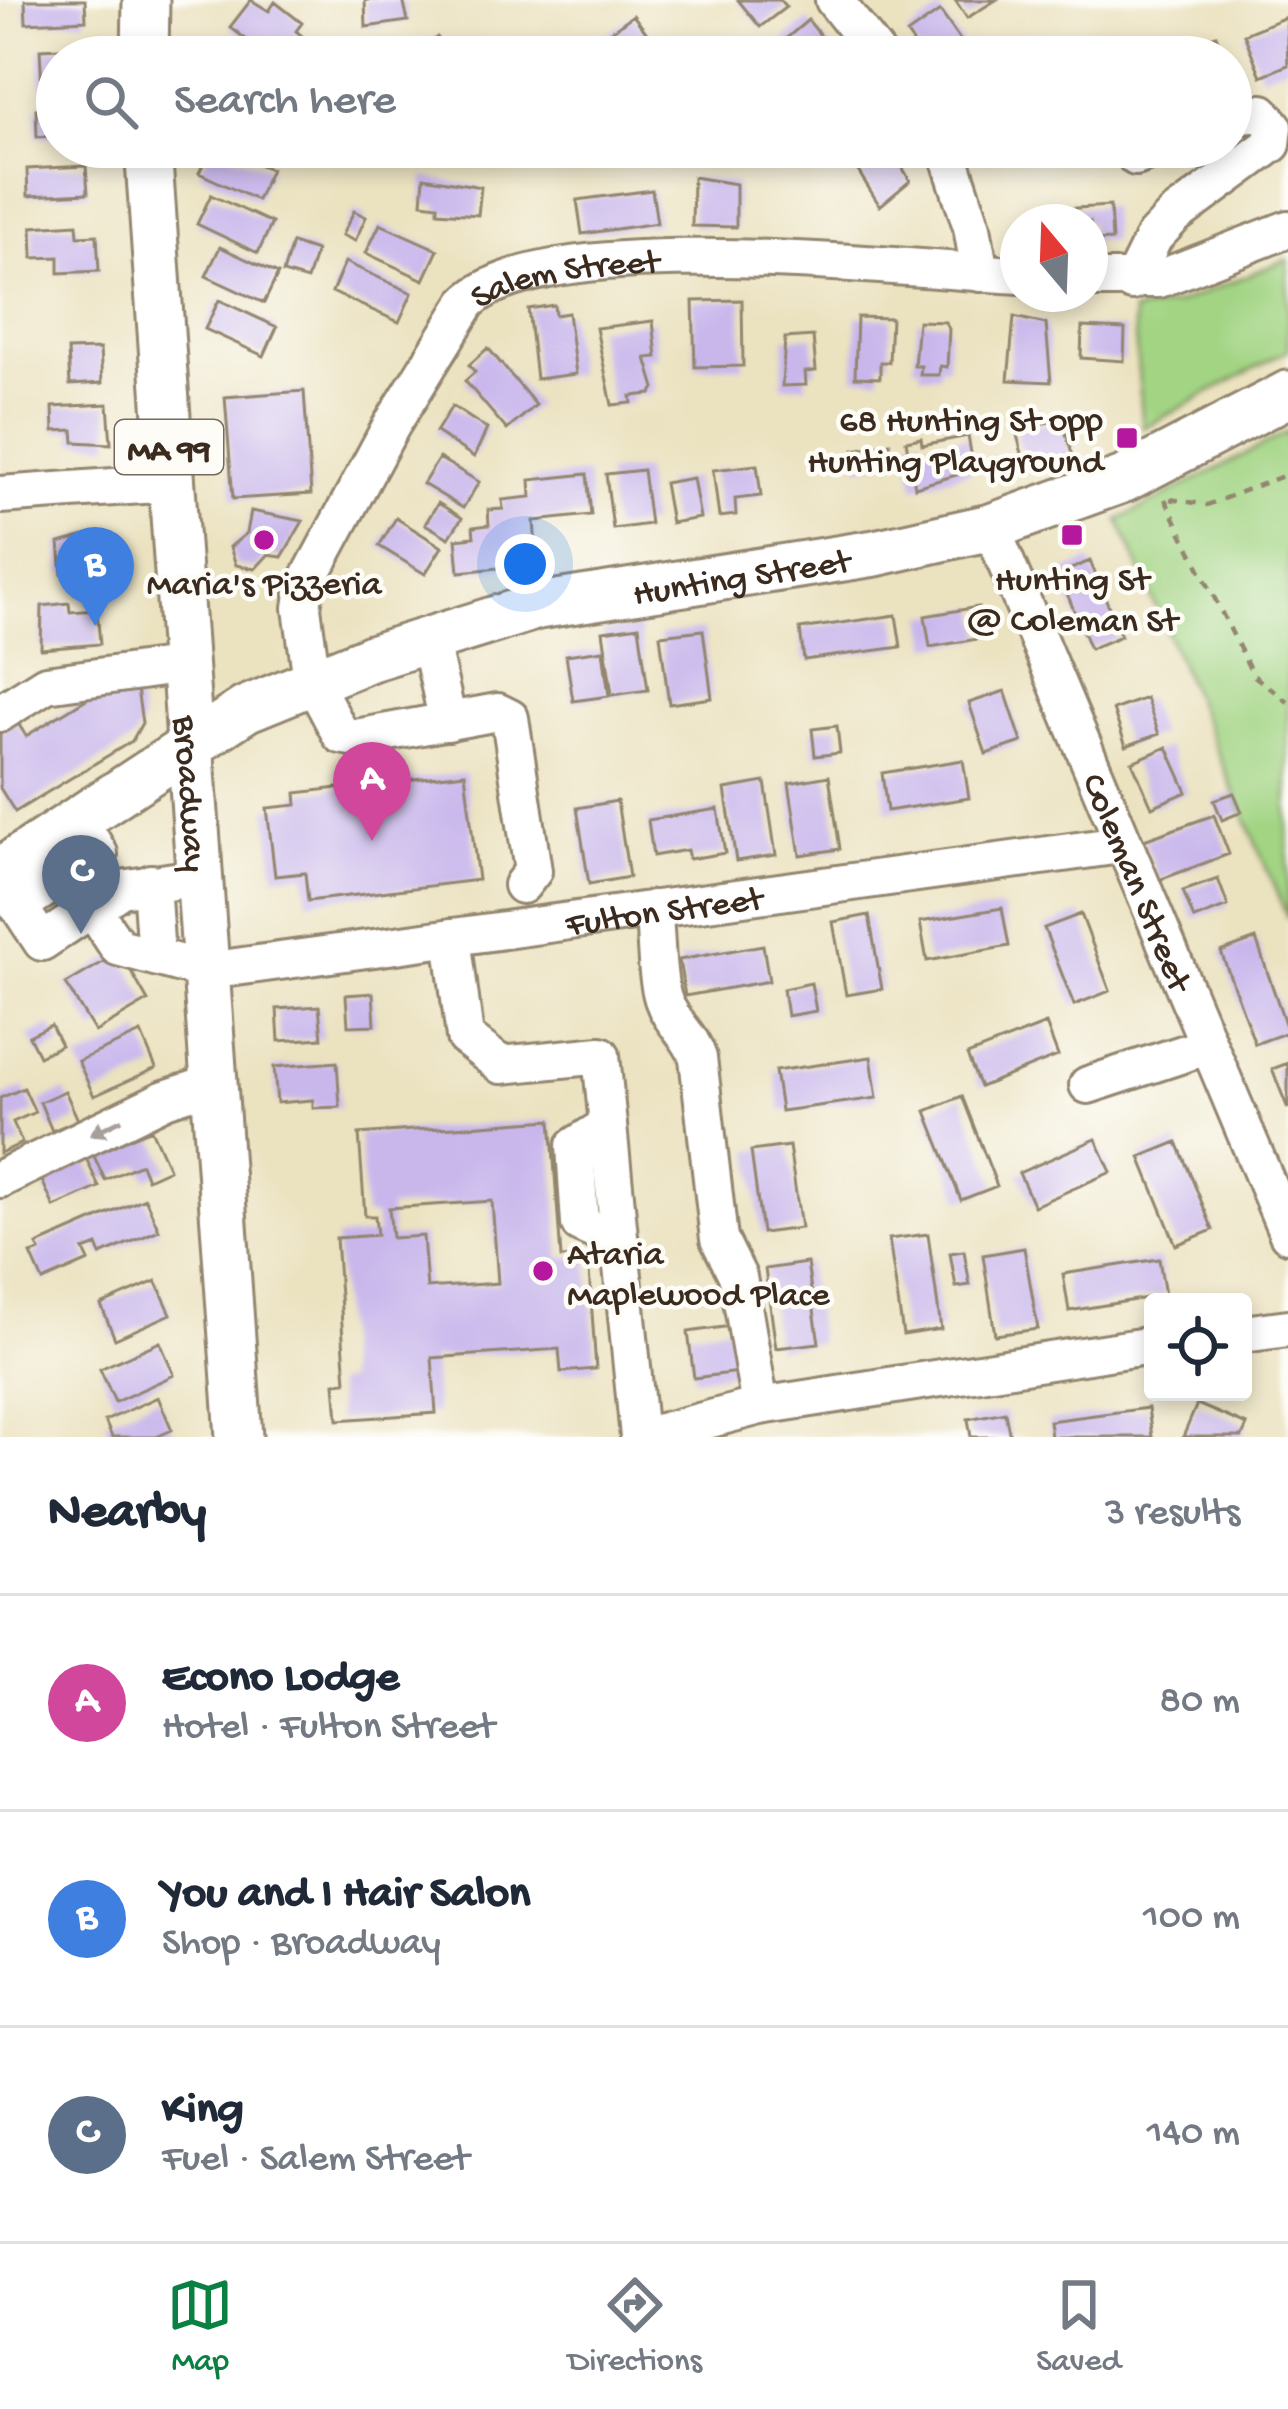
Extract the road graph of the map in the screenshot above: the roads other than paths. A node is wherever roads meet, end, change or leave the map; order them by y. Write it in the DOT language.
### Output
graph roads {
  1 [pos="146,0"];
  2 [pos="834,0"];
  3 [pos="145,36"];
  4 [pos="862,36"];
  5 [pos="1252,113"];
  6 [pos="1252,159"];
  7 [pos="149,168"];
  8 [pos="953,168"];
  9 [pos="1239,168"];
  10 [pos="1288,229"];
  11 [pos="980,273"];
  12 [pos="1000,274"];
  13 [pos="1108,280"];
  14 [pos="1132,282"];
  15 [pos="1288,394"];
  16 [pos="171,483"];
  17 [pos="0,495"];
  18 [pos="991,527"];
  19 [pos="429,638"];
  20 [pos="184,665"];
  21 [pos="313,680"];
  22 [pos="0,713"];
  23 [pos="448,722"];
  24 [pos="191,746"];
  25 [pos="89,837"];
  26 [pos="1121,845"];
  27 [pos="201,877"];
  28 [pos="6,885"];
  29 [pos="522,885"];
  30 [pos="122,893"];
  31 [pos="653,909"];
  32 [pos="452,937"];
  33 [pos="156,957"];
  34 [pos="207,971"];
  35 [pos="1208,1046"];
  36 [pos="214,1083"];
  37 [pos="1088,1084"];
  38 [pos="0,1179"];
  39 [pos="1288,1234"];
  40 [pos="1288,1328"];
  41 [pos="1252,1333"];
  42 [pos="1144,1346"];
  43 [pos="760,1406"];
  44 [pos="238,1437"];
  45 [pos="641,1437"];
  1 -- 3 [label="main road"];
  2 -- 4 [label="street"];
  5 -- 6 [label="street"];
  7 -- 16 [label="main road, Broadway / MA 99"];
  8 -- 11 [label="street"];
  9 -- 14 [label="street"];
  10 -- 14 [label="street"];
  11 -- 12 [label="street, Salem Street"];
  11 -- 21 [label="street, Salem Street"];
  13 -- 14 [label="street"];
  15 -- 18 [label="main road, Hunting Street"];
  16 -- 17 [label="street"];
  16 -- 20 [label="main road, Broadway / MA 99"];
  18 -- 19 [label="main road, Hunting Street"];
  18 -- 26 [label="street, Coleman Street"];
  19 -- 21 [label="main road, Hunting Street"];
  19 -- 23 [label="street"];
  20 -- 22 [label="street"];
  20 -- 24 [label="main road, Broadway / MA 99"];
  21 -- 23 [label="street, Salem Street"];
  21 -- 24 [label="main road, Hunting Street"];
  23 -- 29 [label="street"];
  24 -- 25 [label="main road"];
  24 -- 27 [label="main road, Broadway / MA 99"];
  25 -- 28 [label="main road"];
  25 -- 30 [label="street"];
  26 -- 31 [label="street, Fulton Street"];
  26 -- 35 [label="street, Coleman Street"];
  27 -- 30 [label="street"];
  27 -- 34 [label="main road, Broadway / MA 99"];
  28 -- 30 [label="street"];
  30 -- 33 [label="street"];
  30 -- 33 [label="street"];
  31 -- 32 [label="street, Fulton Street"];
  31 -- 43 [label="street"];
  32 -- 34 [label="street, Fulton Street"];
  32 -- 45 [label="street"];
  33 -- 34 [label="street"];
  34 -- 36 [label="main road, Broadway / MA 99"];
  35 -- 37 [label="street"];
  35 -- 39 [label="street, Coleman Street"];
  36 -- 38 [label="street, one-way"];
  36 -- 44 [label="main road, Broadway / MA 99"];
  40 -- 41 [label="street"];
  42 -- 43 [label="street"];
  43 -- 45 [label="street"];
}
